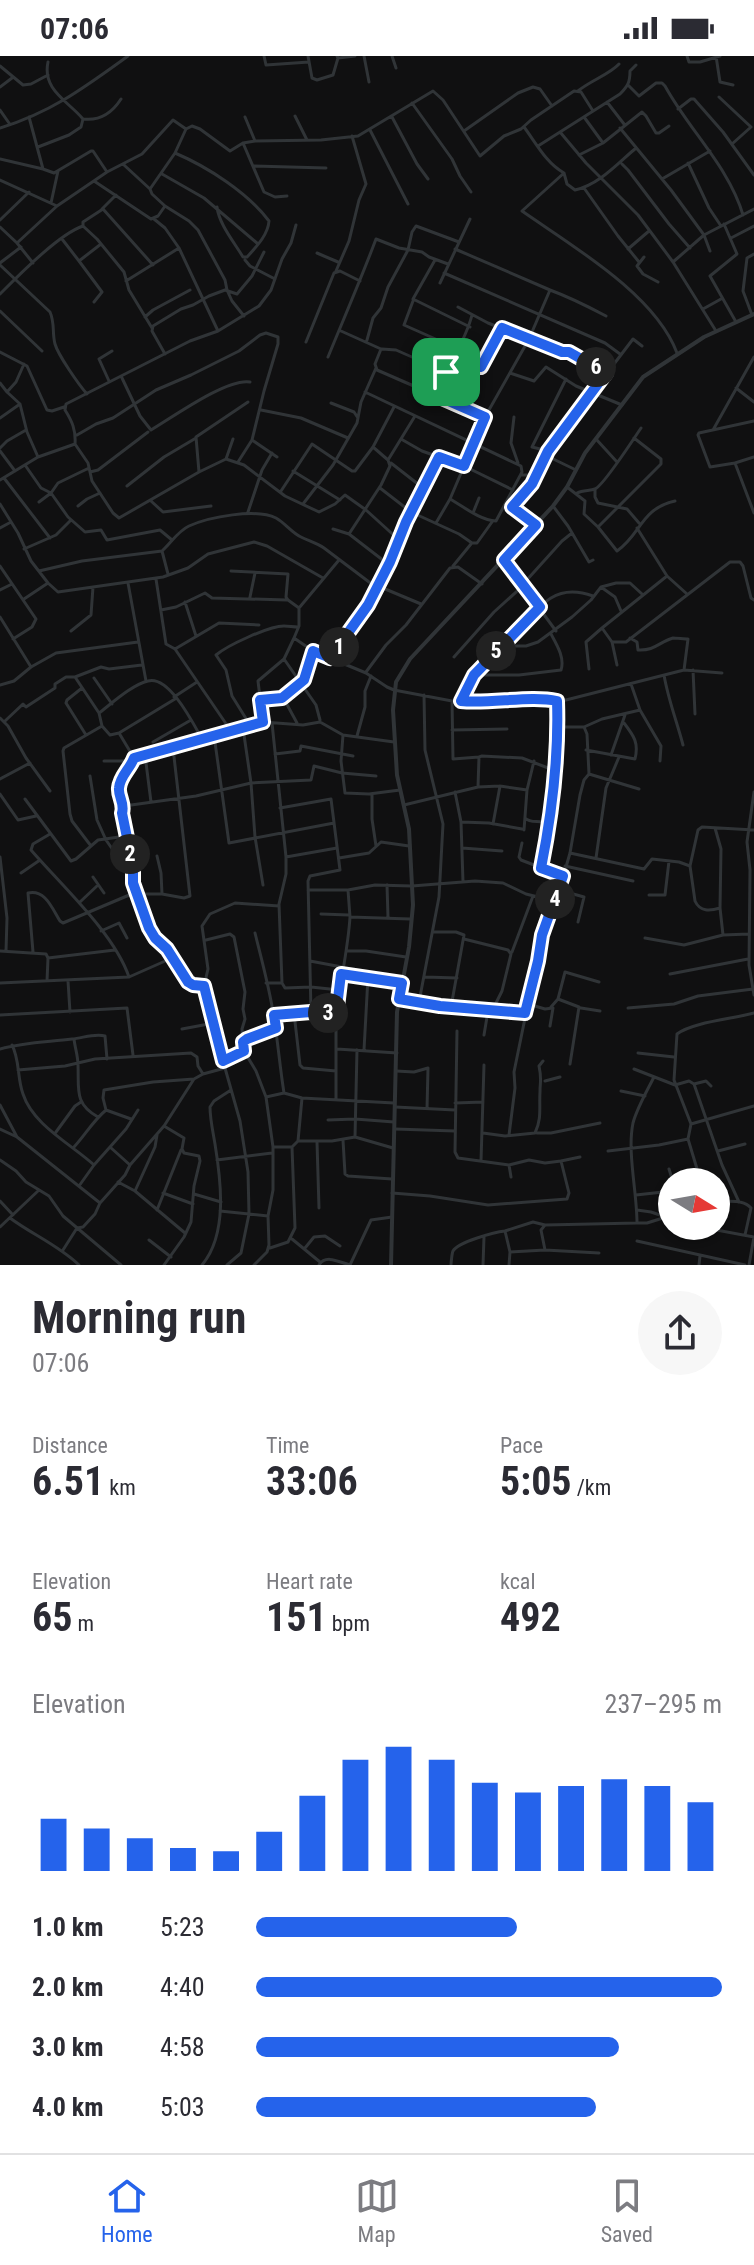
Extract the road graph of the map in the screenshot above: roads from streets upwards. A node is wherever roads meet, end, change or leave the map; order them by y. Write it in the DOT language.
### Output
graph roads {
  1 [pos="128,56"];
  2 [pos="264,56"];
  3 [pos="285,56"];
  4 [pos="308,56"];
  5 [pos="355,56"];
  6 [pos="364,56"];
  7 [pos="392,56"];
  8 [pos="687,56"];
  9 [pos="717,56"];
  10 [pos="338,57"];
  11 [pos="48,62"];
  12 [pos="309,62"];
  13 [pos="285,63"];
  14 [pos="619,64"];
  15 [pos="636,65"];
  16 [pos="0,66"];
  17 [pos="396,68"];
  18 [pos="48,75"];
  19 [pos="12,78"];
  20 [pos="369,82"];
  21 [pos="628,85"];
  22 [pos="733,85"];
  23 [pos="0,87"];
  24 [pos="578,91"];
  25 [pos="719,97"];
  26 [pos="121,99"];
  27 [pos="63,101"];
  28 [pos="607,102"];
  29 [pos="412,103"];
  30 [pos="552,106"];
  31 [pos="678,109"];
  32 [pos="0,110"];
  33 [pos="593,111"];
  34 [pos="295,116"];
  35 [pos="584,116"];
  36 [pos="29,117"];
  37 [pos="245,117"];
  38 [pos="392,117"];
  39 [pos="83,119"];
  40 [pos="10,124"];
  41 [pos="622,126"];
  42 [pos="669,126"];
  43 [pos="524,127"];
  44 [pos="0,128"];
  45 [pos="186,129"];
  46 [pos="753,129"];
  47 [pos="370,130"];
  48 [pos="464,131"];
  49 [pos="560,132"];
  50 [pos="352,136"];
  51 [pos="307,140"];
  52 [pos="255,141"];
  53 [pos="243,143"];
  54 [pos="603,143"];
  55 [pos="732,144"];
  56 [pos="38,147"];
  57 [pos="538,147"];
  58 [pos="636,148"];
  59 [pos="710,151"];
  60 [pos="175,153"];
  61 [pos="579,155"];
  62 [pos="0,159"];
  63 [pos="688,163"];
  64 [pos="620,164"];
  65 [pos="124,165"];
  66 [pos="754,165"];
  67 [pos="253,166"];
  68 [pos="326,168"];
  69 [pos="749,168"];
  70 [pos="43,169"];
  71 [pos="58,171"];
  72 [pos="107,172"];
  73 [pos="564,173"];
  74 [pos="162,174"];
  75 [pos="754,175"];
  76 [pos="600,178"];
  77 [pos="428,179"];
  78 [pos="662,179"];
  79 [pos="0,180"];
  80 [pos="93,181"];
  81 [pos="583,187"];
  82 [pos="150,189"];
  83 [pos="29,192"];
  84 [pos="471,192"];
  85 [pos="116,195"];
  86 [pos="287,196"];
  87 [pos="51,203"];
  88 [pos="408,204"];
  89 [pos="57,206"];
  90 [pos="165,206"];
  91 [pos="217,207"];
  92 [pos="102,209"];
  93 [pos="754,209"];
  94 [pos="743,215"];
  95 [pos="154,219"];
  96 [pos="470,219"];
  97 [pos="0,220"];
  98 [pos="296,225"];
  99 [pos="722,225"];
  100 [pos="83,226"];
  101 [pos="754,226"];
  102 [pos="0,227"];
  103 [pos="649,231"];
  104 [pos="704,235"];
  105 [pos="731,238"];
  106 [pos="62,239"];
  107 [pos="459,242"];
  108 [pos="17,243"];
  109 [pos="102,244"];
  110 [pos="258,244"];
  111 [pos="21,247"];
  112 [pos="179,248"];
  113 [pos="690,248"];
  114 [pos="455,249"];
  115 [pos="628,249"];
  116 [pos="408,250"];
  117 [pos="710,251"];
  118 [pos="264,252"];
  119 [pos="317,253"];
  120 [pos="754,254"];
  121 [pos="644,257"];
  122 [pos="245,258"];
  123 [pos="435,260"];
  124 [pos="79,261"];
  125 [pos="338,262"];
  126 [pos="639,262"];
  127 [pos="673,262"];
  128 [pos="33,263"];
  129 [pos="0,264"];
  130 [pos="448,264"];
  131 [pos="153,265"];
  132 [pos="255,269"];
  133 [pos="336,271"];
  134 [pos="444,273"];
  135 [pos="15,279"];
  136 [pos="275,279"];
  137 [pos="126,281"];
  138 [pos="360,281"];
  139 [pos="658,282"];
  140 [pos="440,283"];
  141 [pos="190,290"];
  142 [pos="227,290"];
  143 [pos="550,290"];
  144 [pos="0,294"];
  145 [pos="203,298"];
  146 [pos="413,299"];
  147 [pos="722,299"];
  148 [pos="94,302"];
  149 [pos="458,307"];
  150 [pos="703,309"];
  151 [pos="0,311"];
  152 [pos="472,315"];
  153 [pos="539,315"];
  154 [pos="753,315"];
  155 [pos="244,316"];
  156 [pos="606,316"];
  157 [pos="145,317"];
  158 [pos="736,322"];
  159 [pos="470,327"];
  160 [pos="152,328"];
  161 [pos="502,328"];
  162 [pos="340,330"];
  163 [pos="218,331"];
  164 [pos="716,331"];
  165 [pos="529,339"];
  166 [pos="306,342"];
  167 [pos="366,342"];
  168 [pos="642,346"];
  169 [pos="381,349"];
  170 [pos="458,349"];
  171 [pos="42,351"];
  172 [pos="112,351"];
  173 [pos="0,352"];
  174 [pos="677,353"];
  175 [pos="620,354"];
  176 [pos="165,355"];
  177 [pos="328,357"];
  178 [pos="454,357"];
  179 [pos="754,357"];
  180 [pos="24,364"];
  181 [pos="481,367"];
  182 [pos="376,368"];
  183 [pos="446,372"];
  184 [pos="510,373"];
  185 [pos="606,373"];
  186 [pos="121,376"];
  187 [pos="566,379"];
  188 [pos="109,381"];
  189 [pos="250,382"];
  190 [pos="0,383"];
  191 [pos="736,388"];
  192 [pos="7,392"];
  193 [pos="365,392"];
  194 [pos="87,394"];
  195 [pos="591,394"];
  196 [pos="437,396"];
  197 [pos="248,402"];
  198 [pos="754,402"];
  199 [pos="331,403"];
  200 [pos="20,404"];
  201 [pos="136,405"];
  202 [pos="622,405"];
  203 [pos="462,406"];
  204 [pos="64,407"];
  205 [pos="394,407"];
  206 [pos="260,410"];
  207 [pos="415,416"];
  208 [pos="485,417"];
  209 [pos="514,417"];
  210 [pos="0,418"];
  211 [pos="359,419"];
  212 [pos="754,421"];
  213 [pos="641,428"];
  214 [pos="26,429"];
  215 [pos="713,430"];
  216 [pos="148,432"];
  217 [pos="76,436"];
  218 [pos="196,438"];
  219 [pos="348,438"];
  220 [pos="634,438"];
  221 [pos="233,439"];
  222 [pos="401,439"];
  223 [pos="596,439"];
  224 [pos="252,440"];
  225 [pos="474,442"];
  226 [pos="75,444"];
  227 [pos="373,447"];
  228 [pos="0,450"];
  229 [pos="272,453"];
  230 [pos="546,453"];
  231 [pos="38,457"];
  232 [pos="277,457"];
  233 [pos="439,457"];
  234 [pos="754,457"];
  235 [pos="226,459"];
  236 [pos="335,459"];
  237 [pos="238,462"];
  238 [pos="389,462"];
  239 [pos="617,462"];
  240 [pos="518,463"];
  241 [pos="735,463"];
  242 [pos="25,465"];
  243 [pos="464,466"];
  244 [pos="90,470"];
  245 [pos="576,470"];
  246 [pos="15,471"];
  247 [pos="293,471"];
  248 [pos="199,472"];
  249 [pos="260,475"];
  250 [pos="521,475"];
  251 [pos="537,475"];
  252 [pos="2,479"];
  253 [pos="127,486"];
  254 [pos="318,486"];
  255 [pos="567,487"];
  256 [pos="380,488"];
  257 [pos="423,488"];
  258 [pos="595,489"];
  259 [pos="513,490"];
  260 [pos="280,492"];
  261 [pos="51,493"];
  262 [pos="100,493"];
  263 [pos="576,494"];
  264 [pos="479,498"];
  265 [pos="450,499"];
  266 [pos="150,500"];
  267 [pos="340,500"];
  268 [pos="675,501"];
  269 [pos="39,502"];
  270 [pos="0,504"];
  271 [pos="506,504"];
  272 [pos="303,505"];
  273 [pos="78,506"];
  274 [pos="211,506"];
  275 [pos="553,506"];
  276 [pos="617,506"];
  277 [pos="512,507"];
  278 [pos="366,510"];
  279 [pos="411,512"];
  280 [pos="248,513"];
  281 [pos="473,513"];
  282 [pos="754,513"];
  283 [pos="71,520"];
  284 [pos="11,522"];
  285 [pos="492,522"];
  286 [pos="436,523"];
  287 [pos="536,525"];
  288 [pos="638,526"];
  289 [pos="598,527"];
  290 [pos="0,528"];
  291 [pos="333,529"];
  292 [pos="572,533"];
  293 [pos="349,534"];
  294 [pos="50,538"];
  295 [pos="172,540"];
  296 [pos="399,540"];
  297 [pos="472,543"];
  298 [pos="24,549"];
  299 [pos="162,551"];
  300 [pos="339,560"];
  301 [pos="504,560"];
  302 [pos="593,560"];
  303 [pos="390,562"];
  304 [pos="0,566"];
  305 [pos="453,566"];
  306 [pos="39,571"];
  307 [pos="231,571"];
  308 [pos="255,573"];
  309 [pos="169,575"];
  310 [pos="667,576"];
  311 [pos="323,578"];
  312 [pos="156,579"];
  313 [pos="48,583"];
  314 [pos="128,583"];
  315 [pos="12,584"];
  316 [pos="482,584"];
  317 [pos="523,585"];
  318 [pos="93,587"];
  319 [pos="378,587"];
  320 [pos="601,587"];
  321 [pos="0,590"];
  322 [pos="642,594"];
  323 [pos="688,595"];
  324 [pos="593,596"];
  325 [pos="250,598"];
  326 [pos="23,599"];
  327 [pos="288,600"];
  328 [pos="754,600"];
  329 [pos="185,602"];
  330 [pos="421,604"];
  331 [pos="540,607"];
  332 [pos="299,608"];
  333 [pos="161,610"];
  334 [pos="622,612"];
  335 [pos="0,617"];
  336 [pos="259,625"];
  337 [pos="298,627"];
  338 [pos="602,628"];
  339 [pos="71,631"];
  340 [pos="554,632"];
  341 [pos="196,636"];
  342 [pos="294,638"];
  343 [pos="630,638"];
  344 [pos="13,639"];
  345 [pos="138,642"];
  346 [pos="612,642"];
  347 [pos="501,646"];
  348 [pos="175,649"];
  349 [pos="313,651"];
  350 [pos="454,657"];
  351 [pos="330,658"];
  352 [pos="284,659"];
  353 [pos="142,665"];
  354 [pos="617,665"];
  355 [pos="31,667"];
  356 [pos="589,669"];
  357 [pos="684,670"];
  358 [pos="693,670"];
  359 [pos="366,673"];
  360 [pos="722,673"];
  361 [pos="474,675"];
  362 [pos="664,675"];
  363 [pos="371,676"];
  364 [pos="75,677"];
  365 [pos="94,678"];
  366 [pos="146,681"];
  367 [pos="197,682"];
  368 [pos="301,682"];
  369 [pos="631,684"];
  370 [pos="0,685"];
  371 [pos="82,688"];
  372 [pos="394,690"];
  373 [pos="424,695"];
  374 [pos="175,698"];
  375 [pos="282,698"];
  376 [pos="260,700"];
  377 [pos="452,701"];
  378 [pos="461,701"];
  379 [pos="557,701"];
  380 [pos="112,704"];
  381 [pos="640,710"];
  382 [pos="99,713"];
  383 [pos="695,714"];
  384 [pos="625,715"];
  385 [pos="2,720"];
  386 [pos="191,720"];
  387 [pos="263,722"];
  388 [pos="320,722"];
  389 [pos="272,723"];
  390 [pos="624,723"];
  391 [pos="250,725"];
  392 [pos="298,725"];
  393 [pos="102,726"];
  394 [pos="558,727"];
  395 [pos="584,727"];
  396 [pos="243,728"];
  397 [pos="507,729"];
  398 [pos="452,730"];
  399 [pos="231,731"];
  400 [pos="119,733"];
  401 [pos="86,735"];
  402 [pos="214,735"];
  403 [pos="343,735"];
  404 [pos="357,736"];
  405 [pos="202,739"];
  406 [pos="153,742"];
  407 [pos="395,742"];
  408 [pos="683,745"];
  409 [pos="173,748"];
  410 [pos="586,750"];
  411 [pos="275,754"];
  412 [pos="341,754"];
  413 [pos="145,755"];
  414 [pos="611,755"];
  415 [pos="353,756"];
  416 [pos="479,757"];
  417 [pos="619,757"];
  418 [pos="134,758"];
  419 [pos="104,761"];
  420 [pos="534,761"];
  421 [pos="660,761"];
  422 [pos="30,763"];
  423 [pos="556,771"];
  424 [pos="342,773"];
  425 [pos="589,774"];
  426 [pos="90,776"];
  427 [pos="376,776"];
  428 [pos="0,779"];
  429 [pos="611,779"];
  430 [pos="277,781"];
  431 [pos="251,783"];
  432 [pos="500,786"];
  433 [pos="478,787"];
  434 [pos="639,789"];
  435 [pos="222,790"];
  436 [pos="400,790"];
  437 [pos="527,790"];
  438 [pos="50,791"];
  439 [pos="455,792"];
  440 [pos="754,792"];
  441 [pos="0,794"];
  442 [pos="372,794"];
  443 [pos="437,797"];
  444 [pos="25,799"];
  445 [pos="179,799"];
  446 [pos="151,802"];
  447 [pos="404,805"];
  448 [pos="124,806"];
  449 [pos="280,808"];
  450 [pos="36,816"];
  451 [pos="525,818"];
  452 [pos="461,822"];
  453 [pos="334,823"];
  454 [pos="493,824"];
  455 [pos="549,826"];
  456 [pos="715,828"];
  457 [pos="752,830"];
  458 [pos="283,833"];
  459 [pos="50,834"];
  460 [pos="127,836"];
  461 [pos="255,837"];
  462 [pos="106,840"];
  463 [pos="522,843"];
  464 [pos="91,846"];
  465 [pos="376,847"];
  466 [pos="411,847"];
  467 [pos="337,848"];
  468 [pos="462,848"];
  469 [pos="502,851"];
  470 [pos="570,853"];
  471 [pos="157,856"];
  472 [pos="0,857"];
  473 [pos="286,857"];
  474 [pos="339,858"];
  475 [pos="596,859"];
  476 [pos="40,860"];
  477 [pos="669,861"];
  478 [pos="565,866"];
  479 [pos="690,866"];
  480 [pos="541,868"];
  481 [pos="21,873"];
  482 [pos="563,876"];
  483 [pos="93,877"];
  484 [pos="633,881"];
  485 [pos="463,882"];
  486 [pos="133,883"];
  487 [pos="441,884"];
  488 [pos="98,885"];
  489 [pos="263,885"];
  490 [pos="387,885"];
  491 [pos="412,886"];
  492 [pos="308,890"];
  493 [pos="348,890"];
  494 [pos="559,890"];
  495 [pos="104,893"];
  496 [pos="136,893"];
  497 [pos="162,894"];
  498 [pos="649,895"];
  499 [pos="533,896"];
  500 [pos="554,901"];
  501 [pos="79,902"];
  502 [pos="279,906"];
  503 [pos="720,908"];
  504 [pos="86,913"];
  505 [pos="321,914"];
  506 [pos="349,916"];
  507 [pos="388,918"];
  508 [pos="412,919"];
  509 [pos="578,922"];
  510 [pos="101,931"];
  511 [pos="432,932"];
  512 [pos="255,933"];
  513 [pos="749,934"];
  514 [pos="723,935"];
  515 [pos="127,938"];
  516 [pos="645,938"];
  517 [pos="464,939"];
  518 [pos="205,940"];
  519 [pos="115,950"];
  520 [pos="0,951"];
  521 [pos="6,951"];
  522 [pos="347,951"];
  523 [pos="33,952"];
  524 [pos="511,954"];
  525 [pos="407,957"];
  526 [pos="48,958"];
  527 [pos="172,958"];
  528 [pos="750,960"];
  529 [pos="310,961"];
  530 [pos="342,967"];
  531 [pos="341,974"];
  532 [pos="670,974"];
  533 [pos="129,977"];
  534 [pos="368,977"];
  535 [pos="423,977"];
  536 [pos="457,978"];
  537 [pos="47,981"];
  538 [pos="68,981"];
  539 [pos="599,982"];
  540 [pos="0,983"];
  541 [pos="266,983"];
  542 [pos="282,983"];
  543 [pos="402,983"];
  544 [pos="204,986"];
  545 [pos="311,987"];
  546 [pos="753,989"];
  547 [pos="339,990"];
  548 [pos="754,995"];
  549 [pos="399,999"];
  550 [pos="558,999"];
  551 [pos="419,1002"];
  552 [pos="528,1004"];
  553 [pos="451,1007"];
  554 [pos="551,1007"];
  555 [pos="579,1007"];
  556 [pos="628,1008"];
  557 [pos="490,1011"];
  558 [pos="600,1011"];
  559 [pos="70,1012"];
  560 [pos="311,1012"];
  561 [pos="294,1013"];
  562 [pos="525,1013"];
  563 [pos="754,1013"];
  564 [pos="0,1015"];
  565 [pos="274,1015"];
  566 [pos="336,1015"];
  567 [pos="214,1023"];
  568 [pos="550,1026"];
  569 [pos="276,1028"];
  570 [pos="182,1029"];
  571 [pos="457,1031"];
  572 [pos="484,1035"];
  573 [pos="74,1039"];
  574 [pos="243,1042"];
  575 [pos="12,1045"];
  576 [pos="0,1049"];
  577 [pos="337,1049"];
  578 [pos="357,1050"];
  579 [pos="364,1050"];
  580 [pos="244,1051"];
  581 [pos="397,1053"];
  582 [pos="638,1053"];
  583 [pos="133,1057"];
  584 [pos="674,1057"];
  585 [pos="107,1059"];
  586 [pos="223,1061"];
  587 [pos="543,1061"];
  588 [pos="78,1062"];
  589 [pos="570,1064"];
  590 [pos="484,1065"];
  591 [pos="225,1068"];
  592 [pos="634,1069"];
  593 [pos="18,1070"];
  594 [pos="336,1071"];
  595 [pos="396,1071"];
  596 [pos="203,1074"];
  597 [pos="560,1077"];
  598 [pos="654,1077"];
  599 [pos="194,1079"];
  600 [pos="543,1081"];
  601 [pos="694,1084"];
  602 [pos="675,1085"];
  603 [pos="711,1086"];
  604 [pos="231,1090"];
  605 [pos="621,1091"];
  606 [pos="284,1093"];
  607 [pos="645,1096"];
  608 [pos="266,1097"];
  609 [pos="302,1098"];
  610 [pos="336,1098"];
  611 [pos="355,1099"];
  612 [pos="81,1102"];
  613 [pos="483,1102"];
  614 [pos="455,1103"];
  615 [pos="0,1105"];
  616 [pos="394,1105"];
  617 [pos="754,1106"];
  618 [pos="427,1109"];
  619 [pos="106,1110"];
  620 [pos="138,1110"];
  621 [pos="455,1110"];
  622 [pos="98,1117"];
  623 [pos="131,1119"];
  624 [pos="355,1119"];
  625 [pos="328,1120"];
  626 [pos="707,1121"];
  627 [pos="394,1122"];
  628 [pos="600,1123"];
  629 [pos="691,1124"];
  630 [pos="164,1126"];
  631 [pos="0,1129"];
  632 [pos="394,1129"];
  633 [pos="455,1131"];
  634 [pos="483,1133"];
  635 [pos="535,1133"];
  636 [pos="56,1134"];
  637 [pos="157,1134"];
  638 [pos="509,1135"];
  639 [pos="17,1137"];
  640 [pos="355,1137"];
  641 [pos="688,1139"];
  642 [pos="343,1140"];
  643 [pos="298,1141"];
  644 [pos="317,1142"];
  645 [pos="745,1144"];
  646 [pos="74,1147"];
  647 [pos="110,1147"];
  648 [pos="292,1147"];
  649 [pos="393,1148"];
  650 [pos="633,1148"];
  651 [pos="182,1149"];
  652 [pos="272,1150"];
  653 [pos="608,1151"];
  654 [pos="718,1151"];
  655 [pos="246,1156"];
  656 [pos="580,1157"];
  657 [pos="0,1160"];
  658 [pos="217,1160"];
  659 [pos="481,1161"];
  660 [pos="561,1161"];
  661 [pos="94,1165"];
  662 [pos="130,1165"];
  663 [pos="509,1165"];
  664 [pos="697,1168"];
  665 [pos="511,1177"];
  666 [pos="392,1179"];
  667 [pos="118,1182"];
  668 [pos="79,1186"];
  669 [pos="39,1190"];
  670 [pos="135,1191"];
  671 [pos="163,1193"];
  672 [pos="392,1193"];
  673 [pos="658,1193"];
  674 [pos="194,1194"];
  675 [pos="636,1195"];
  676 [pos="0,1201"];
  677 [pos="730,1201"];
  678 [pos="221,1202"];
  679 [pos="739,1202"];
  680 [pos="100,1203"];
  681 [pos="193,1204"];
  682 [pos="319,1208"];
  683 [pos="157,1210"];
  684 [pos="637,1210"];
  685 [pos="220,1211"];
  686 [pos="249,1214"];
  687 [pos="268,1216"];
  688 [pos="658,1216"];
  689 [pos="11,1217"];
  690 [pos="392,1217"];
  691 [pos="658,1220"];
  692 [pos="751,1220"];
  693 [pos="637,1223"];
  694 [pos="545,1225"];
  695 [pos="0,1227"];
  696 [pos="77,1228"];
  697 [pos="505,1231"];
  698 [pos="730,1232"];
  699 [pos="186,1234"];
  700 [pos="745,1235"];
  701 [pos="484,1237"];
  702 [pos="754,1237"];
  703 [pos="292,1239"];
  704 [pos="149,1240"];
  705 [pos="637,1241"];
  706 [pos="340,1246"];
  707 [pos="305,1248"];
  708 [pos="268,1249"];
  709 [pos="63,1250"];
  710 [pos="545,1250"];
  711 [pos="510,1252"];
  712 [pos="599,1253"];
  713 [pos="700,1256"];
  714 [pos="171,1257"];
  715 [pos="319,1264"];
  716 [pos="79,1265"];
  717 [pos="121,1265"];
  718 [pos="164,1265"];
  719 [pos="202,1265"];
  720 [pos="227,1265"];
  721 [pos="254,1265"];
  722 [pos="350,1265"];
  723 [pos="391,1265"];
  724 [pos="451,1265"];
  725 [pos="483,1265"];
  726 [pos="509,1265"];
  727 [pos="699,1265"];
  728 [pos="747,1265"];
  1 -- 27 [label="street"];
  2 -- 13 [label="street"];
  3 -- 13 [label="street"];
  4 -- 12 [label="street"];
  5 -- 10 [label="street"];
  6 -- 20 [label="street"];
  7 -- 17 [label="street"];
  8 -- 9 [label="street"];
  9 -- 22 [label="street"];
  10 -- 12 [label="street"];
  11 -- 18 [label="street"];
  12 -- 13 [label="street"];
  14 -- 24 [label="street"];
  15 -- 21 [label="street"];
  16 -- 19 [label="street"];
  18 -- 19 [label="street"];
  18 -- 27 [label="street"];
  19 -- 23 [label="street"];
  21 -- 28 [label="street"];
  21 -- 31 [label="street"];
  24 -- 30 [label="street"];
  24 -- 33 [label="street"];
  25 -- 46 [label="street"];
  26 -- 39 [label="street"];
  27 -- 36 [label="street"];
  27 -- 39 [label="street"];
  28 -- 33 [label="street"];
  28 -- 41 [label="street"];
  29 -- 38 [label="street"];
  29 -- 48 [label="street"];
  29 -- 84 [label="street"];
  30 -- 43 [label="street"];
  30 -- 48 [label="street"];
  31 -- 55 [label="street"];
  31 -- 59 [label="street"];
  32 -- 40 [label="street"];
  33 -- 35 [label="street"];
  34 -- 51 [label="street"];
  35 -- 49 [label="street"];
  35 -- 54 [label="street"];
  36 -- 40 [label="street"];
  36 -- 56 [label="street"];
  37 -- 52 [label="street"];
  38 -- 47 [label="street"];
  38 -- 77 [label="street"];
  39 -- 56 [label="street"];
  40 -- 44 [label="street"];
  41 -- 42 [label="street"];
  41 -- 54 [label="street"];
  41 -- 58 [label="street"];
  43 -- 48 [label="street"];
  43 -- 57 [label="street"];
  45 -- 53 [label="street"];
  45 -- 60 [label="street"];
  45 -- 65 [label="street"];
  46 -- 55 [label="street"];
  47 -- 50 [label="street"];
  47 -- 88 [label="street"];
  49 -- 57 [label="street"];
  49 -- 61 [label="street"];
  50 -- 51 [label="street"];
  50 -- 125 [label="street"];
  51 -- 52 [label="street"];
  52 -- 53 [label="street"];
  53 -- 67 [label="street"];
  54 -- 61 [label="street"];
  55 -- 69 [label="street"];
  56 -- 70 [label="street"];
  57 -- 73 [label="street"];
  58 -- 64 [label="street"];
  58 -- 78 [label="street"];
  59 -- 63 [label="street"];
  59 -- 94 [label="street"];
  60 -- 74 [label="street"];
  60 -- 110 [label="street"];
  61 -- 76 [label="street"];
  62 -- 70 [label="street"];
  63 -- 78 [label="street"];
  63 -- 99 [label="street"];
  64 -- 76 [label="street"];
  64 -- 113 [label="street"];
  65 -- 72 [label="street"];
  65 -- 82 [label="street"];
  66 -- 69 [label="street"];
  67 -- 68 [label="street"];
  67 -- 86 [label="street"];
  69 -- 75 [label="street"];
  70 -- 71 [label="street"];
  71 -- 72 [label="street"];
  71 -- 87 [label="street"];
  72 -- 80 [label="street"];
  73 -- 81 [label="street"];
  73 -- 174 [label="street"];
  74 -- 82 [label="street"];
  74 -- 91 [label="street"];
  76 -- 81 [label="street"];
  76 -- 103 [label="street"];
  78 -- 104 [label="street"];
  79 -- 83 [label="street"];
  80 -- 85 [label="street"];
  80 -- 89 [label="street"];
  81 -- 115 [label="street"];
  82 -- 90 [label="street"];
  83 -- 87 [label="street"];
  83 -- 97 [label="street"];
  85 -- 92 [label="street"];
  85 -- 95 [label="street"];
  87 -- 89 [label="street"];
  89 -- 108 [label="street"];
  90 -- 95 [label="street"];
  90 -- 142 [label="street"];
  91 -- 110 [label="street"];
  91 -- 122 [label="street"];
  92 -- 100 [label="street"];
  92 -- 131 [label="street"];
  93 -- 94 [label="street"];
  94 -- 99 [label="street"];
  95 -- 112 [label="street"];
  96 -- 107 [label="street"];
  98 -- 136 [label="street"];
  99 -- 104 [label="street"];
  99 -- 105 [label="street"];
  100 -- 106 [label="street"];
  100 -- 109 [label="street"];
  101 -- 105 [label="street"];
  102 -- 108 [label="street"];
  103 -- 115 [label="street"];
  103 -- 127 [label="street"];
  104 -- 113 [label="street"];
  104 -- 117 [label="street"];
  105 -- 147 [label="street"];
  106 -- 124 [label="street"];
  106 -- 128 [label="street"];
  107 -- 114 [label="street"];
  107 -- 116 [label="street"];
  108 -- 111 [label="street"];
  109 -- 124 [label="street"];
  109 -- 137 [label="street"];
  110 -- 122 [label="street"];
  111 -- 128 [label="street"];
  111 -- 129 [label="street"];
  112 -- 131 [label="street"];
  112 -- 145 [label="street"];
  113 -- 127 [label="street"];
  114 -- 130 [label="street"];
  114 -- 143 [label="street"];
  115 -- 126 [label="street"];
  116 -- 123 [label="street"];
  116 -- 138 [label="street"];
  116 -- 167 [label="street"];
  118 -- 132 [label="street"];
  119 -- 125 [label="street"];
  120 -- 154 [label="street"];
  121 -- 126 [label="street"];
  122 -- 132 [label="street"];
  123 -- 130 [label="street"];
  123 -- 146 [label="street"];
  124 -- 148 [label="street"];
  125 -- 133 [label="street"];
  126 -- 139 [label="street"];
  127 -- 150 [label="street"];
  128 -- 135 [label="street"];
  129 -- 135 [label="street"];
  130 -- 134 [label="street"];
  131 -- 137 [label="street"];
  132 -- 136 [label="street"];
  132 -- 142 [label="street"];
  133 -- 138 [label="street"];
  133 -- 166 [label="street"];
  134 -- 140 [label="street"];
  134 -- 153 [label="street"];
  135 -- 144 [label="street"];
  135 -- 194 [label="street"];
  136 -- 155 [label="street"];
  137 -- 157 [label="street"];
  138 -- 162 [label="street"];
  141 -- 157 [label="street"];
  142 -- 145 [label="street"];
  142 -- 155 [label="street"];
  143 -- 153 [label="street"];
  143 -- 156 [label="street"];
  145 -- 160 [label="street"];
  145 -- 163 [label="street"];
  146 -- 159 [label="street"];
  146 -- 170 [label="street"];
  147 -- 150 [label="street"];
  147 -- 158 [label="street"];
  149 -- 152 [label="street"];
  150 -- 164 [label="street"];
  151 -- 171 [label="street"];
  152 -- 159 [label="street"];
  152 -- 161 [label="street"];
  153 -- 165 [label="street"];
  153 -- 175 [label="street"];
  154 -- 158 [label="street"];
  155 -- 163 [label="street"];
  157 -- 160 [label="street"];
  158 -- 164 [label="street"];
  159 -- 170 [label="street"];
  160 -- 176 [label="street"];
  161 -- 165 [label="street"];
  161 -- 181 [label="street"];
  162 -- 167 [label="street"];
  162 -- 177 [label="street"];
  163 -- 176 [label="street"];
  164 -- 174 [label="street"];
  165 -- 184 [label="street"];
  165 -- 185 [label="street"];
  167 -- 182 [label="street"];
  168 -- 175 [label="street"];
  169 -- 183 [label="street"];
  170 -- 178 [label="street"];
  172 -- 188 [label="street"];
  173 -- 180 [label="street"];
  174 -- 202 [label="street"];
  175 -- 185 [label="street"];
  176 -- 186 [label="street"];
  178 -- 181 [label="street"];
  178 -- 183 [label="street"];
  179 -- 191 [label="street"];
  180 -- 192 [label="street"];
  180 -- 204 [label="street"];
  181 -- 203 [label="street"];
  182 -- 193 [label="street"];
  182 -- 196 [label="street"];
  183 -- 196 [label="street"];
  184 -- 187 [label="street"];
  184 -- 208 [label="street"];
  185 -- 195 [label="street"];
  186 -- 188 [label="street"];
  186 -- 201 [label="street"];
  187 -- 195 [label="street"];
  187 -- 230 [label="street"];
  188 -- 194 [label="street"];
  189 -- 201 [label="street"];
  190 -- 192 [label="street"];
  191 -- 198 [label="street"];
  191 -- 215 [label="street"];
  192 -- 200 [label="street"];
  193 -- 205 [label="street"];
  193 -- 211 [label="street"];
  194 -- 204 [label="street"];
  195 -- 202 [label="street"];
  195 -- 230 [label="street"];
  196 -- 203 [label="street"];
  197 -- 218 [label="street"];
  199 -- 211 [label="street"];
  200 -- 210 [label="street"];
  200 -- 214 [label="street"];
  201 -- 206 [label="street"];
  201 -- 217 [label="street"];
  202 -- 223 [label="street"];
  203 -- 208 [label="street"];
  204 -- 217 [label="street"];
  205 -- 207 [label="street"];
  205 -- 227 [label="street"];
  206 -- 219 [label="street"];
  206 -- 224 [label="street"];
  207 -- 222 [label="street"];
  207 -- 225 [label="street"];
  208 -- 225 [label="street"];
  209 -- 240 [label="street"];
  211 -- 219 [label="street"];
  212 -- 215 [label="street"];
  213 -- 220 [label="street"];
  214 -- 228 [label="street"];
  214 -- 231 [label="street"];
  215 -- 241 [label="street"];
  216 -- 244 [label="street"];
  217 -- 226 [label="street"];
  218 -- 248 [label="street"];
  218 -- 253 [label="street"];
  219 -- 236 [label="street"];
  220 -- 239 [label="street"];
  220 -- 276 [label="street"];
  221 -- 235 [label="street"];
  222 -- 233 [label="street"];
  222 -- 238 [label="street"];
  223 -- 239 [label="street"];
  223 -- 245 [label="street"];
  224 -- 229 [label="street"];
  224 -- 237 [label="street"];
  225 -- 240 [label="street"];
  225 -- 243 [label="street"];
  226 -- 231 [label="street"];
  226 -- 244 [label="street"];
  227 -- 236 [label="street"];
  227 -- 238 [label="street"];
  228 -- 246 [label="street"];
  229 -- 232 [label="street"];
  229 -- 249 [label="street"];
  230 -- 245 [label="street"];
  230 -- 251 [label="street"];
  231 -- 242 [label="street"];
  233 -- 243 [label="street"];
  233 -- 257 [label="street"];
  234 -- 241 [label="street"];
  235 -- 237 [label="street"];
  235 -- 248 [label="street"];
  236 -- 247 [label="street"];
  236 -- 254 [label="street"];
  237 -- 249 [label="street"];
  238 -- 256 [label="street"];
  238 -- 257 [label="street"];
  239 -- 258 [label="street"];
  240 -- 250 [label="street"];
  241 -- 282 [label="street"];
  242 -- 246 [label="street"];
  242 -- 261 [label="street"];
  243 -- 259 [label="street"];
  243 -- 265 [label="street"];
  244 -- 261 [label="street"];
  244 -- 262 [label="street"];
  245 -- 255 [label="street"];
  246 -- 252 [label="street"];
  247 -- 254 [label="street"];
  247 -- 260 [label="street"];
  248 -- 266 [label="street"];
  249 -- 260 [label="street"];
  249 -- 280 [label="street"];
  250 -- 251 [label="street"];
  250 -- 259 [label="street"];
  251 -- 277 [label="street"];
  252 -- 294 [label="street"];
  254 -- 267 [label="street"];
  254 -- 272 [label="street"];
  255 -- 263 [label="street"];
  255 -- 275 [label="street"];
  256 -- 278 [label="street"];
  256 -- 279 [label="street"];
  257 -- 279 [label="street"];
  258 -- 263 [label="street"];
  258 -- 276 [label="street"];
  259 -- 271 [label="street"];
  260 -- 272 [label="street"];
  261 -- 269 [label="street"];
  261 -- 283 [label="street"];
  262 -- 266 [label="street"];
  262 -- 273 [label="street"];
  263 -- 289 [label="street"];
  264 -- 281 [label="street"];
  265 -- 281 [label="street"];
  265 -- 286 [label="street"];
  266 -- 274 [label="street"];
  267 -- 272 [label="street"];
  267 -- 278 [label="street"];
  268 -- 288 [label="street"];
  270 -- 284 [label="street"];
  271 -- 277 [label="street"];
  271 -- 285 [label="street"];
  275 -- 287 [label="street"];
  275 -- 292 [label="street"];
  276 -- 288 [label="street"];
  276 -- 289 [label="street"];
  277 -- 287 [label="street"];
  278 -- 293 [label="street"];
  278 -- 296 [label="street"];
  279 -- 286 [label="street"];
  279 -- 296 [label="street"];
  280 -- 295 [label="street"];
  280 -- 300 [label="street"];
  281 -- 285 [label="street"];
  283 -- 294 [label="street"];
  283 -- 295 [label="street"];
  284 -- 290 [label="street"];
  284 -- 298 [label="street"];
  285 -- 297 [label="street"];
  286 -- 297 [label="street"];
  287 -- 301 [label="street"];
  288 -- 289 [label="street"];
  288 -- 310 [label="street"];
  291 -- 293 [label="street"];
  292 -- 302 [label="street"];
  292 -- 317 [label="street"];
  293 -- 303 [label="street"];
  294 -- 298 [label="street"];
  295 -- 299 [label="street"];
  296 -- 303 [label="street"];
  297 -- 305 [label="street"];
  298 -- 306 [label="street"];
  299 -- 306 [label="street"];
  299 -- 309 [label="street"];
  300 -- 311 [label="street"];
  300 -- 319 [label="street"];
  301 -- 316 [label="street"];
  301 -- 317 [label="street"];
  303 -- 319 [label="street"];
  304 -- 315 [label="street"];
  305 -- 316 [label="street"];
  305 -- 330 [label="street"];
  306 -- 313 [label="street"];
  307 -- 308 [label="street"];
  308 -- 325 [label="street"];
  308 -- 327 [label="street"];
  309 -- 311 [label="street"];
  309 -- 312 [label="street"];
  310 -- 322 [label="street"];
  310 -- 323 [label="street"];
  311 -- 332 [label="street"];
  312 -- 314 [label="street"];
  312 -- 333 [label="street"];
  313 -- 318 [label="street"];
  313 -- 326 [label="street"];
  314 -- 318 [label="street"];
  314 -- 345 [label="street"];
  315 -- 321 [label="street"];
  315 -- 326 [label="street"];
  316 -- 372 [label="street"];
  317 -- 331 [label="street"];
  317 -- 350 [label="street"];
  318 -- 339 [label="street"];
  319 -- 330 [label="street"];
  319 -- 351 [label="street"];
  320 -- 322 [label="street"];
  320 -- 324 [label="street"];
  320 -- 334 [label="street"];
  322 -- 334 [label="street"];
  323 -- 328 [label="street"];
  323 -- 343 [label="street"];
  324 -- 331 [label="street"];
  324 -- 340 [label="street"];
  325 -- 327 [label="street"];
  325 -- 329 [label="street"];
  326 -- 344 [label="street"];
  327 -- 332 [label="street"];
  329 -- 333 [label="street"];
  329 -- 341 [label="street"];
  330 -- 359 [label="street"];
  331 -- 340 [label="street"];
  331 -- 347 [label="street"];
  332 -- 337 [label="street"];
  333 -- 348 [label="street"];
  334 -- 338 [label="street"];
  335 -- 344 [label="street"];
  336 -- 341 [label="street"];
  337 -- 342 [label="street"];
  337 -- 391 [label="street"];
  338 -- 346 [label="street"];
  338 -- 356 [label="street"];
  340 -- 347 [label="street"];
  340 -- 361 [label="street"];
  341 -- 348 [label="street"];
  342 -- 349 [label="street"];
  342 -- 352 [label="street"];
  343 -- 346 [label="street"];
  343 -- 357 [label="street"];
  344 -- 355 [label="street"];
  345 -- 353 [label="street"];
  345 -- 355 [label="street"];
  346 -- 354 [label="street"];
  347 -- 361 [label="street"];
  348 -- 367 [label="street"];
  349 -- 351 [label="street"];
  349 -- 368 [label="street"];
  351 -- 359 [label="street"];
  352 -- 368 [label="street"];
  352 -- 376 [label="street"];
  353 -- 364 [label="street"];
  353 -- 366 [label="street"];
  355 -- 370 [label="street"];
  357 -- 358 [label="street"];
  357 -- 362 [label="street"];
  358 -- 360 [label="street"];
  358 -- 383 [label="street"];
  359 -- 363 [label="street"];
  361 -- 378 [label="street"];
  362 -- 369 [label="street"];
  362 -- 408 [label="street"];
  363 -- 372 [label="street"];
  363 -- 404 [label="street"];
  364 -- 371 [label="street"];
  364 -- 385 [label="street"];
  365 -- 380 [label="street"];
  366 -- 374 [label="street"];
  366 -- 380 [label="street"];
  367 -- 374 [label="street"];
  367 -- 399 [label="street"];
  368 -- 375 [label="street"];
  368 -- 388 [label="street"];
  369 -- 379 [label="street"];
  369 -- 381 [label="street"];
  371 -- 382 [label="street"];
  371 -- 401 [label="street"];
  372 -- 373 [label="street"];
  372 -- 407 [label="street"];
  373 -- 377 [label="street"];
  373 -- 443 [label="street"];
  374 -- 386 [label="street"];
  374 -- 400 [label="street"];
  375 -- 376 [label="street"];
  375 -- 392 [label="street"];
  376 -- 387 [label="street"];
  377 -- 378 [label="street"];
  377 -- 398 [label="street"];
  378 -- 379 [label="street"];
  379 -- 394 [label="street"];
  380 -- 382 [label="street"];
  381 -- 384 [label="street"];
  381 -- 421 [label="street"];
  382 -- 393 [label="street"];
  384 -- 390 [label="street"];
  384 -- 395 [label="street"];
  385 -- 422 [label="street"];
  386 -- 405 [label="street"];
  386 -- 406 [label="street"];
  387 -- 389 [label="street"];
  387 -- 391 [label="street"];
  388 -- 392 [label="street"];
  388 -- 403 [label="street"];
  389 -- 392 [label="street"];
  389 -- 411 [label="street"];
  390 -- 414 [label="street"];
  390 -- 417 [label="street"];
  391 -- 396 [label="street"];
  393 -- 400 [label="street"];
  393 -- 401 [label="street"];
  394 -- 395 [label="street"];
  394 -- 423 [label="street"];
  395 -- 410 [label="street"];
  396 -- 399 [label="street"];
  396 -- 431 [label="street"];
  397 -- 398 [label="street"];
  398 -- 416 [label="street"];
  399 -- 402 [label="street"];
  400 -- 418 [label="street"];
  401 -- 464 [label="street"];
  402 -- 405 [label="street"];
  402 -- 435 [label="street"];
  403 -- 404 [label="street"];
  403 -- 412 [label="street"];
  404 -- 407 [label="street"];
  405 -- 409 [label="street"];
  407 -- 436 [label="street"];
  409 -- 413 [label="street"];
  409 -- 445 [label="street"];
  410 -- 414 [label="street"];
  410 -- 425 [label="street"];
  411 -- 412 [label="street"];
  411 -- 430 [label="street"];
  412 -- 415 [label="street"];
  412 -- 424 [label="street"];
  413 -- 418 [label="street"];
  413 -- 446 [label="street"];
  414 -- 417 [label="street"];
  416 -- 420 [label="street"];
  416 -- 433 [label="street"];
  417 -- 429 [label="street"];
  418 -- 419 [label="street"];
  418 -- 448 [label="street"];
  420 -- 423 [label="street"];
  420 -- 437 [label="street"];
  422 -- 428 [label="street"];
  422 -- 438 [label="street"];
  423 -- 455 [label="street"];
  424 -- 427 [label="street"];
  424 -- 430 [label="street"];
  424 -- 442 [label="street"];
  425 -- 429 [label="street"];
  425 -- 470 [label="street"];
  426 -- 462 [label="street"];
  429 -- 434 [label="street"];
  429 -- 475 [label="street"];
  430 -- 431 [label="street"];
  430 -- 449 [label="street"];
  431 -- 435 [label="street"];
  431 -- 461 [label="street"];
  432 -- 433 [label="street"];
  432 -- 437 [label="street"];
  432 -- 454 [label="street"];
  433 -- 439 [label="street"];
  435 -- 445 [label="street"];
  435 -- 461 [label="street"];
  436 -- 442 [label="street"];
  436 -- 447 [label="street"];
  437 -- 451 [label="street"];
  439 -- 443 [label="street"];
  439 -- 452 [label="street"];
  440 -- 457 [label="street"];
  441 -- 450 [label="street"];
  442 -- 465 [label="street"];
  443 -- 447 [label="street"];
  443 -- 487 [label="street"];
  444 -- 450 [label="street"];
  445 -- 446 [label="street"];
  445 -- 497 [label="street"];
  446 -- 448 [label="street"];
  447 -- 466 [label="street"];
  448 -- 460 [label="street"];
  449 -- 453 [label="street"];
  449 -- 458 [label="street"];
  450 -- 459 [label="street"];
  451 -- 454 [label="street"];
  451 -- 455 [label="street"];
  452 -- 454 [label="street"];
  452 -- 468 [label="street"];
  453 -- 458 [label="street"];
  453 -- 467 [label="street"];
  455 -- 480 [label="street"];
  456 -- 457 [label="street"];
  456 -- 479 [label="street"];
  456 -- 503 [label="street"];
  457 -- 513 [label="street"];
  458 -- 461 [label="street"];
  458 -- 473 [label="street"];
  459 -- 464 [label="street"];
  459 -- 476 [label="street"];
  460 -- 462 [label="street"];
  460 -- 486 [label="street"];
  461 -- 489 [label="street"];
  462 -- 464 [label="street"];
  462 -- 486 [label="street"];
  463 -- 480 [label="street"];
  465 -- 466 [label="street"];
  465 -- 474 [label="street"];
  466 -- 491 [label="street"];
  467 -- 473 [label="street"];
  467 -- 474 [label="street"];
  468 -- 469 [label="street"];
  468 -- 485 [label="street"];
  470 -- 475 [label="street"];
  470 -- 478 [label="street"];
  471 -- 497 [label="street"];
  472 -- 521 [label="street"];
  473 -- 502 [label="street"];
  474 -- 492 [label="street"];
  475 -- 477 [label="street"];
  476 -- 481 [label="street"];
  476 -- 501 [label="street"];
  477 -- 479 [label="street"];
  477 -- 498 [label="street"];
  478 -- 482 [label="street"];
  478 -- 484 [label="street"];
  479 -- 503 [label="street"];
  480 -- 482 [label="street"];
  482 -- 494 [label="street"];
  483 -- 488 [label="street"];
  485 -- 487 [label="street"];
  485 -- 499 [label="street"];
  486 -- 496 [label="street"];
  487 -- 491 [label="street"];
  487 -- 511 [label="street"];
  488 -- 495 [label="street"];
  488 -- 501 [label="street"];
  490 -- 491 [label="street"];
  490 -- 493 [label="street"];
  490 -- 507 [label="street"];
  491 -- 508 [label="street"];
  492 -- 493 [label="street"];
  492 -- 529 [label="street"];
  493 -- 506 [label="street"];
  494 -- 500 [label="street"];
  494 -- 509 [label="street"];
  496 -- 497 [label="street"];
  496 -- 504 [label="street"];
  496 -- 527 [label="street"];
  499 -- 500 [label="street"];
  499 -- 524 [label="street"];
  500 -- 552 [label="street"];
  501 -- 504 [label="street"];
  502 -- 518 [label="street"];
  502 -- 542 [label="street"];
  503 -- 514 [label="street"];
  504 -- 510 [label="street"];
  504 -- 523 [label="street"];
  505 -- 506 [label="street"];
  506 -- 507 [label="street"];
  506 -- 522 [label="street"];
  507 -- 508 [label="street"];
  508 -- 525 [label="street"];
  510 -- 515 [label="street"];
  510 -- 519 [label="street"];
  511 -- 517 [label="street"];
  511 -- 535 [label="street"];
  512 -- 541 [label="street"];
  513 -- 514 [label="street"];
  513 -- 528 [label="street"];
  514 -- 516 [label="street"];
  517 -- 524 [label="street"];
  517 -- 536 [label="street"];
  518 -- 544 [label="street"];
  518 -- 574 [label="street"];
  519 -- 526 [label="street"];
  519 -- 533 [label="street"];
  520 -- 521 [label="street"];
  521 -- 523 [label="street"];
  522 -- 525 [label="street"];
  522 -- 530 [label="street"];
  523 -- 526 [label="street"];
  524 -- 557 [label="street"];
  525 -- 543 [label="street"];
  526 -- 537 [label="street"];
  527 -- 533 [label="street"];
  527 -- 544 [label="street"];
  528 -- 532 [label="street"];
  528 -- 546 [label="street"];
  529 -- 530 [label="street"];
  529 -- 545 [label="street"];
  530 -- 531 [label="street"];
  531 -- 534 [label="street"];
  531 -- 547 [label="street"];
  533 -- 538 [label="street"];
  534 -- 543 [label="street"];
  534 -- 579 [label="street"];
  535 -- 536 [label="street"];
  535 -- 551 [label="street"];
  536 -- 553 [label="street"];
  537 -- 538 [label="street"];
  537 -- 540 [label="street"];
  538 -- 559 [label="street"];
  539 -- 550 [label="street"];
  541 -- 542 [label="street"];
  541 -- 565 [label="street"];
  542 -- 545 [label="street"];
  543 -- 549 [label="street"];
  544 -- 567 [label="street"];
  545 -- 547 [label="street"];
  545 -- 560 [label="street"];
  546 -- 548 [label="street"];
  546 -- 556 [label="street"];
  547 -- 566 [label="street"];
  549 -- 551 [label="street"];
  549 -- 581 [label="street"];
  550 -- 554 [label="street"];
  550 -- 555 [label="street"];
  551 -- 553 [label="street"];
  552 -- 554 [label="street"];
  552 -- 562 [label="street"];
  553 -- 557 [label="street"];
  554 -- 568 [label="street"];
  555 -- 558 [label="street"];
  555 -- 589 [label="street"];
  557 -- 562 [label="street"];
  557 -- 572 [label="street"];
  559 -- 564 [label="street"];
  559 -- 583 [label="street"];
  560 -- 561 [label="street"];
  560 -- 566 [label="street"];
  561 -- 565 [label="street"];
  561 -- 594 [label="street"];
  562 -- 638 [label="street"];
  563 -- 584 [label="street"];
  565 -- 569 [label="street"];
  566 -- 577 [label="street"];
  567 -- 570 [label="street"];
  567 -- 586 [label="street"];
  569 -- 574 [label="street"];
  569 -- 606 [label="street"];
  571 -- 614 [label="street"];
  573 -- 575 [label="street"];
  573 -- 585 [label="street"];
  573 -- 588 [label="street"];
  574 -- 580 [label="street"];
  575 -- 576 [label="street"];
  575 -- 593 [label="street"];
  577 -- 578 [label="street"];
  577 -- 594 [label="street"];
  578 -- 579 [label="street"];
  578 -- 611 [label="street"];
  579 -- 581 [label="street"];
  580 -- 586 [label="street"];
  580 -- 608 [label="street"];
  581 -- 595 [label="street"];
  582 -- 584 [label="street"];
  583 -- 585 [label="street"];
  583 -- 596 [label="street"];
  584 -- 602 [label="street"];
  585 -- 588 [label="street"];
  586 -- 591 [label="street"];
  587 -- 600 [label="street"];
  588 -- 593 [label="street"];
  588 -- 612 [label="street"];
  590 -- 613 [label="street"];
  591 -- 596 [label="street"];
  591 -- 604 [label="street"];
  592 -- 598 [label="street"];
  593 -- 636 [label="street"];
  594 -- 610 [label="street"];
  595 -- 616 [label="street"];
  595 -- 618 [label="street"];
  596 -- 599 [label="street"];
  597 -- 600 [label="street"];
  598 -- 602 [label="street"];
  598 -- 607 [label="street"];
  599 -- 619 [label="street"];
  599 -- 630 [label="street"];
  600 -- 635 [label="street"];
  601 -- 602 [label="street"];
  601 -- 603 [label="street"];
  601 -- 626 [label="street"];
  602 -- 629 [label="street"];
  604 -- 655 [label="street"];
  604 -- 658 [label="street"];
  605 -- 607 [label="street"];
  606 -- 608 [label="street"];
  606 -- 609 [label="street"];
  607 -- 650 [label="street"];
  608 -- 652 [label="street"];
  609 -- 610 [label="street"];
  609 -- 643 [label="street"];
  610 -- 611 [label="street"];
  611 -- 616 [label="street"];
  611 -- 624 [label="street"];
  612 -- 622 [label="street"];
  612 -- 636 [label="street"];
  613 -- 614 [label="street"];
  613 -- 634 [label="street"];
  614 -- 621 [label="street"];
  615 -- 639 [label="street"];
  616 -- 618 [label="street"];
  616 -- 627 [label="street"];
  617 -- 626 [label="street"];
  618 -- 621 [label="street"];
  619 -- 622 [label="street"];
  619 -- 623 [label="street"];
  620 -- 623 [label="street"];
  621 -- 633 [label="street"];
  622 -- 646 [label="street"];
  623 -- 647 [label="street"];
  624 -- 625 [label="street"];
  624 -- 627 [label="street"];
  624 -- 640 [label="street"];
  626 -- 629 [label="street"];
  626 -- 654 [label="street"];
  627 -- 632 [label="street"];
  628 -- 635 [label="street"];
  629 -- 641 [label="street"];
  630 -- 637 [label="street"];
  630 -- 651 [label="street"];
  631 -- 639 [label="street"];
  632 -- 633 [label="street"];
  632 -- 649 [label="street"];
  633 -- 659 [label="street"];
  634 -- 638 [label="street"];
  634 -- 659 [label="street"];
  635 -- 638 [label="street"];
  636 -- 646 [label="street"];
  637 -- 662 [label="street"];
  637 -- 670 [label="street"];
  639 -- 668 [label="street"];
  640 -- 642 [label="street"];
  640 -- 649 [label="street"];
  641 -- 650 [label="street"];
  641 -- 664 [label="street"];
  642 -- 644 [label="street"];
  642 -- 666 [label="street"];
  643 -- 644 [label="street"];
  643 -- 648 [label="street"];
  644 -- 682 [label="street"];
  645 -- 654 [label="street"];
  646 -- 661 [label="street"];
  647 -- 661 [label="street"];
  647 -- 662 [label="street"];
  648 -- 652 [label="street"];
  648 -- 703 [label="street"];
  649 -- 666 [label="street"];
  650 -- 653 [label="street"];
  650 -- 675 [label="street"];
  651 -- 671 [label="street"];
  651 -- 674 [label="street"];
  652 -- 655 [label="street"];
  652 -- 687 [label="street"];
  654 -- 679 [label="street"];
  655 -- 658 [label="street"];
  655 -- 686 [label="street"];
  656 -- 660 [label="street"];
  657 -- 669 [label="street"];
  658 -- 678 [label="street"];
  659 -- 663 [label="street"];
  660 -- 663 [label="street"];
  660 -- 672 [label="street"];
  661 -- 668 [label="street"];
  662 -- 667 [label="street"];
  663 -- 665 [label="street"];
  666 -- 672 [label="street"];
  667 -- 670 [label="street"];
  667 -- 680 [label="street"];
  668 -- 680 [label="street"];
  669 -- 689 [label="street"];
  669 -- 696 [label="street"];
  670 -- 683 [label="street"];
  671 -- 681 [label="street"];
  671 -- 683 [label="street"];
  672 -- 690 [label="street"];
  673 -- 675 [label="street"];
  674 -- 678 [label="street"];
  674 -- 681 [label="street"];
  675 -- 684 [label="street"];
  676 -- 689 [label="street"];
  677 -- 679 [label="street"];
  678 -- 685 [label="street"];
  679 -- 692 [label="street"];
  680 -- 696 [label="street"];
  681 -- 699 [label="street"];
  683 -- 699 [label="street"];
  684 -- 688 [label="street"];
  684 -- 693 [label="street"];
  685 -- 686 [label="street"];
  685 -- 719 [label="street"];
  686 -- 687 [label="street"];
  686 -- 720 [label="street"];
  687 -- 708 [label="street"];
  689 -- 695 [label="street"];
  689 -- 709 [label="street"];
  690 -- 722 [label="street"];
  690 -- 723 [label="street"];
  691 -- 693 [label="street"];
  692 -- 700 [label="street"];
  693 -- 694 [label="street"];
  694 -- 697 [label="street"];
  694 -- 710 [label="street"];
  696 -- 709 [label="street"];
  696 -- 717 [label="street"];
  697 -- 701 [label="street"];
  697 -- 711 [label="street"];
  698 -- 700 [label="street"];
  699 -- 714 [label="street"];
  700 -- 702 [label="street"];
  701 -- 724 [label="street"];
  701 -- 725 [label="street"];
  702 -- 728 [label="street"];
  703 -- 707 [label="street"];
  703 -- 708 [label="street"];
  704 -- 714 [label="street"];
  705 -- 713 [label="street"];
  706 -- 707 [label="street"];
  707 -- 715 [label="street"];
  708 -- 721 [label="street"];
  709 -- 716 [label="street"];
  710 -- 711 [label="street"];
  710 -- 712 [label="street"];
  711 -- 726 [label="street"];
  713 -- 727 [label="street"];
  713 -- 728 [label="street"];
  714 -- 718 [label="street"];
  715 -- 722 [label="street"];
}
